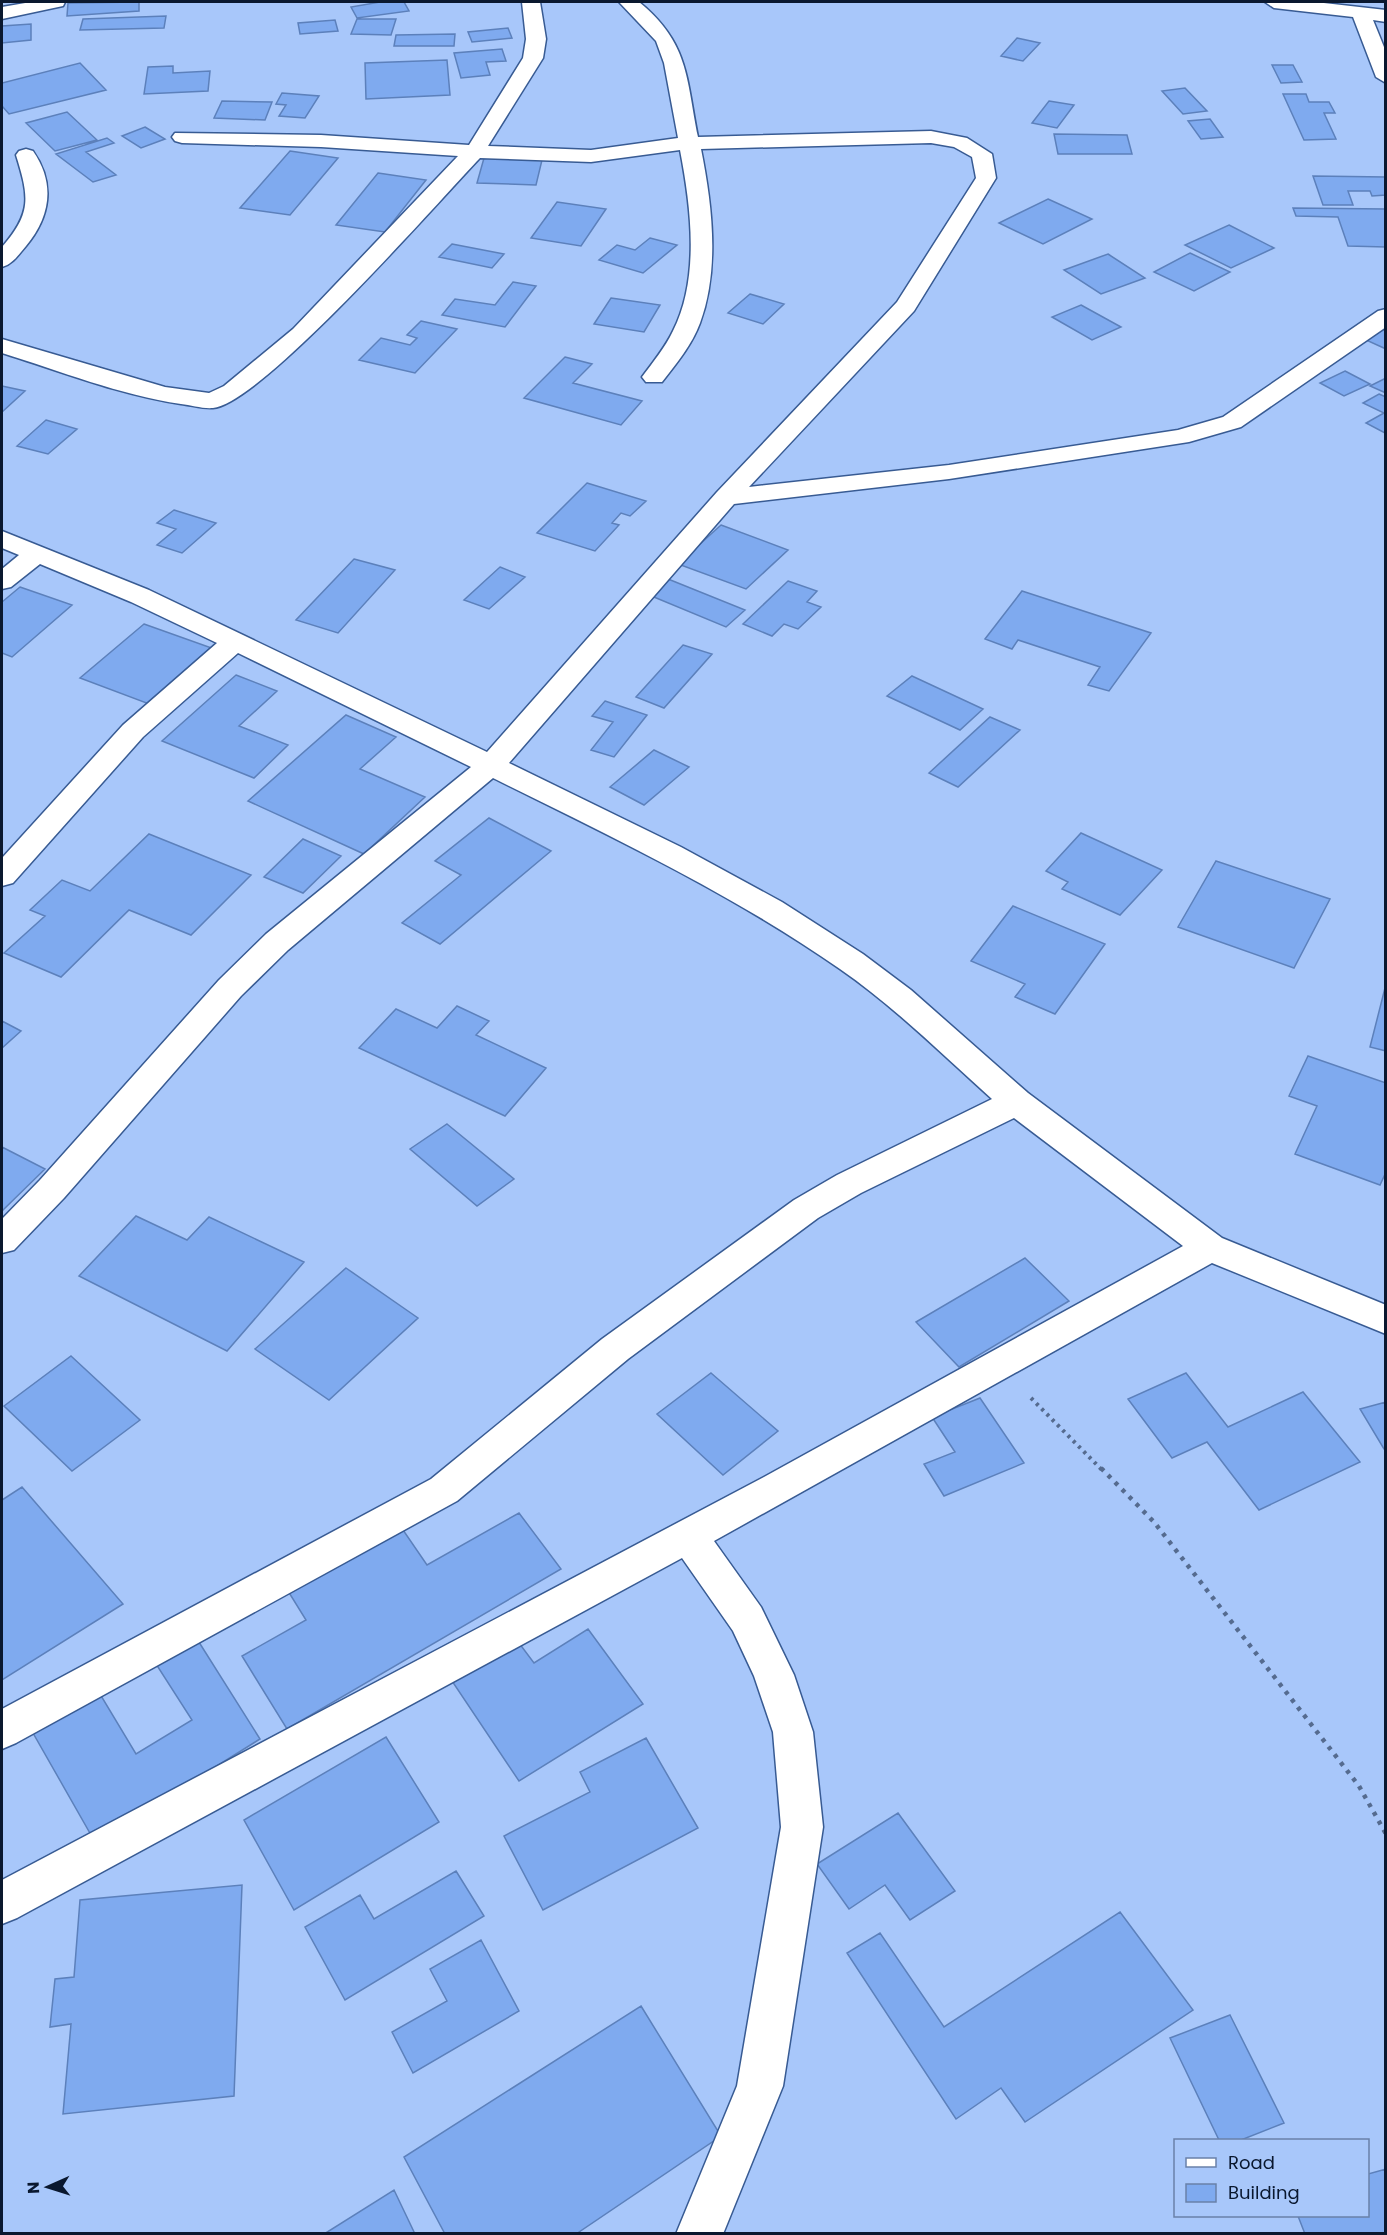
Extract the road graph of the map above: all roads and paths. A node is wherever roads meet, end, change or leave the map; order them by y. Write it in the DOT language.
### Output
graph roads {
  1 [pos="56,2"];
  2 [pos="531,2"];
  3 [pos="628,2"];
  4 [pos="1274,2"];
  5 [pos="1360,12"];
  6 [pos="2,13"];
  7 [pos="1386,16"];
  8 [pos="1386,77"];
  9 [pos="182,137"];
  10 [pos="689,144"];
  11 [pos="475,152"];
  12 [pos="26,155"];
  13 [pos="2,260"];
  14 [pos="1386,316"];
  15 [pos="2,346"];
  16 [pos="654,377"];
  17 [pos="726,497"];
  18 [pos="2,539"];
  19 [pos="37,554"];
  20 [pos="2,581"];
  21 [pos="235,642"];
  22 [pos="491,765"];
  23 [pos="2,876"];
  24 [pos="1016,1102"];
  25 [pos="2,1240"];
  26 [pos="1210,1248"];
  27 [pos="1386,1320"];
  28 [pos="998,1365"];
  29 [pos="689,1536"];
  30 [pos="2,1730"];
  31 [pos="1386,1834"];
  32 [pos="2,1903"];
  33 [pos="699,2234"];
  1 -- 6 [label="street"];
  2 -- 11 [label="street"];
  3 -- 10 [label="street"];
  4 -- 5 [label="street"];
  5 -- 7 [label="street"];
  5 -- 8 [label="street"];
  9 -- 11 [label="street"];
  10 -- 11 [label="street"];
  10 -- 16 [label="street"];
  10 -- 17 [label="street"];
  11 -- 15 [label="street"];
  12 -- 13 [label="street"];
  14 -- 17 [label="street"];
  17 -- 22 [label="street"];
  18 -- 19 [label="street"];
  19 -- 20 [label="street"];
  19 -- 21 [label="street"];
  21 -- 22 [label="street"];
  21 -- 23 [label="street"];
  22 -- 24 [label="street"];
  22 -- 25 [label="street"];
  24 -- 26 [label="street"];
  24 -- 30 [label="street"];
  26 -- 27 [label="street"];
  26 -- 28 [label="street"];
  28 -- 29 [label="street"];
  28 -- 31 [label="path"];
  29 -- 32 [label="street"];
  29 -- 33 [label="street"];
}
